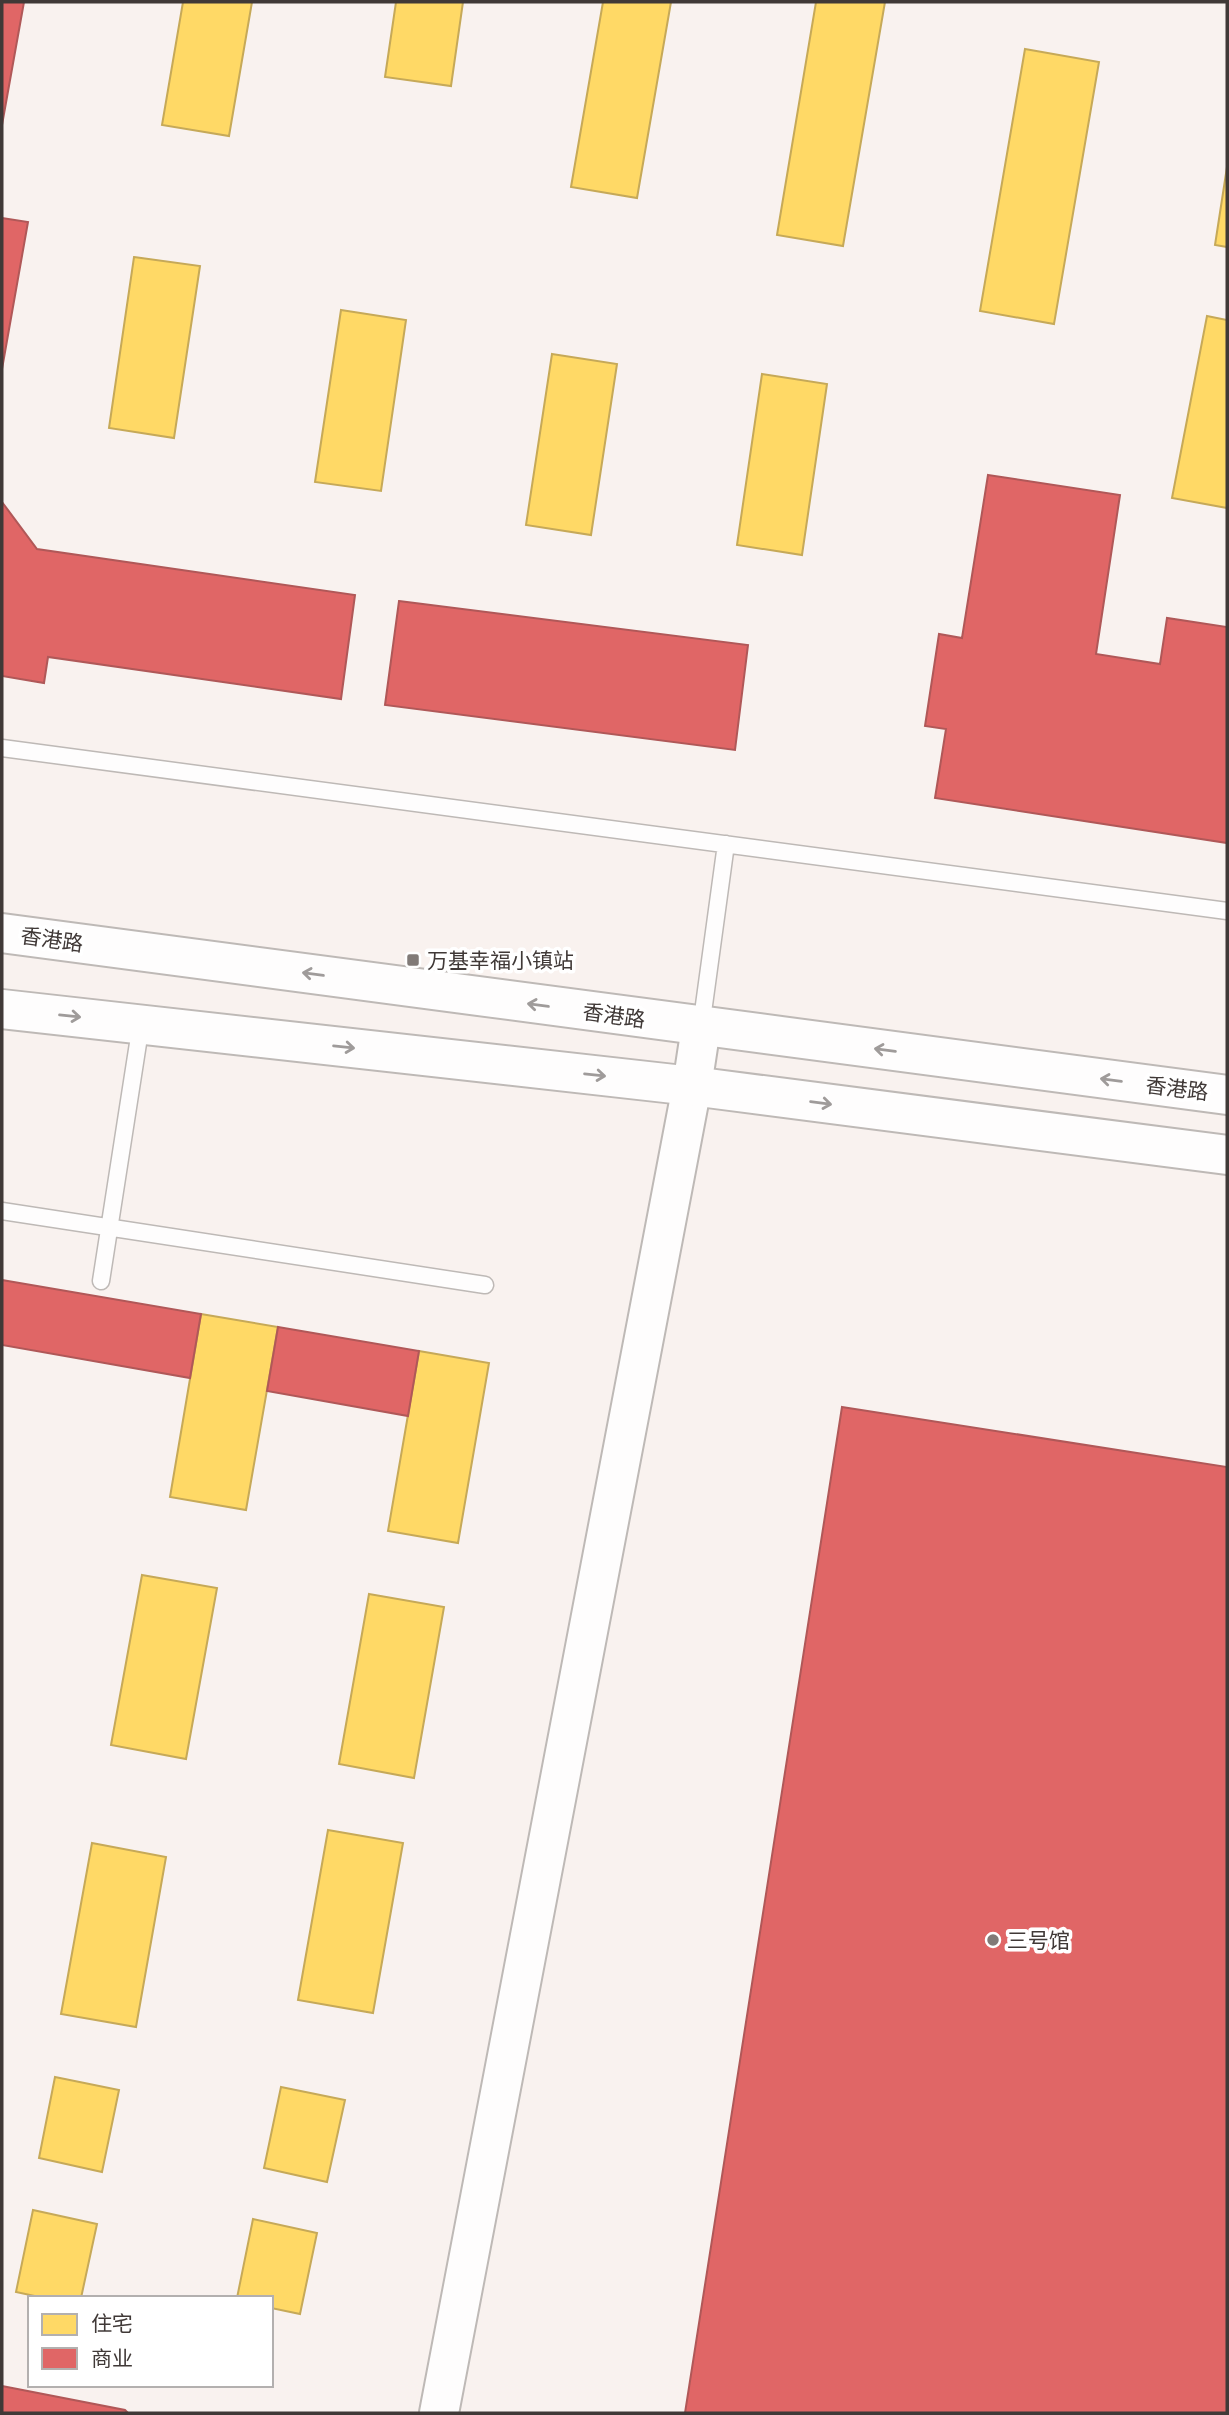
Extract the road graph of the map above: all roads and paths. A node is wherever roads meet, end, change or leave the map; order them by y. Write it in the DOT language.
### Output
graph roads {
  1 [pos="2,748"];
  2 [pos="726,844"];
  3 [pos="1227,911"];
  4 [pos="2,933"];
  5 [pos="2,1009"];
  6 [pos="141,1024"];
  7 [pos="702,1027"];
  8 [pos="692,1086"];
  9 [pos="1227,1095"];
  10 [pos="1227,1155"];
  11 [pos="2,1211"];
  12 [pos="109,1228"];
  13 [pos="101,1281"];
  14 [pos="485,1285"];
  15 [pos="439,2413"];
  1 -- 2 [label="lane"];
  2 -- 3 [label="lane"];
  2 -- 7 [label="lane"];
  7 -- 4 [label="main road, 香港路, one-way"];
  5 -- 6 [label="main road, one-way"];
  6 -- 8 [label="main road, one-way"];
  6 -- 12 [label="lane"];
  7 -- 8 [label="main road"];
  9 -- 7 [label="main road, 香港路, one-way"];
  8 -- 10 [label="main road, one-way"];
  8 -- 15 [label="main road"];
  11 -- 12 [label="lane"];
  12 -- 13 [label="lane"];
  12 -- 14 [label="lane"];
}
